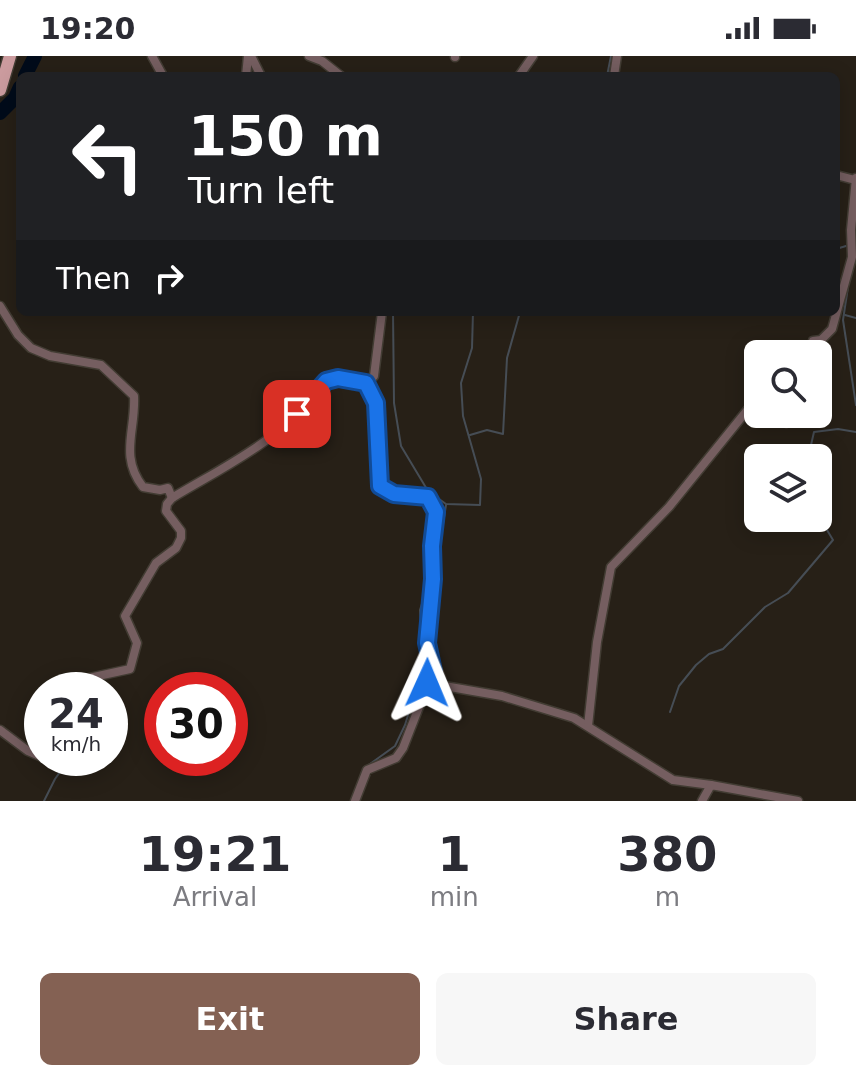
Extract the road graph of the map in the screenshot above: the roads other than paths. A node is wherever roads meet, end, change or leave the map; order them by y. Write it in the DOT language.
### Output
graph roads {
  1 [pos="10,56"];
  2 [pos="309,56"];
  3 [pos="336,72"];
  4 [pos="0,90"];
  5 [pos="856,179"];
  6 [pos="840,300"];
  7 [pos="0,306"];
  8 [pos="382,316"];
  9 [pos="836,316"];
  10 [pos="821,340"];
  11 [pos="366,383"];
  12 [pos="744,414"];
  13 [pos="172,498"];
  14 [pos="116,672"];
  15 [pos="427,683"];
  16 [pos="588,726"];
  17 [pos="0,730"];
  18 [pos="24,748"];
  19 [pos="711,785"];
  20 [pos="355,801"];
  21 [pos="702,801"];
  22 [pos="798,801"];
  1 -- 4 [label="main road"];
  2 -- 3 [label="street"];
  5 -- 6 [label="street"];
  7 -- 13 [label="street"];
  8 -- 11 [label="street"];
  9 -- 10 [label="street"];
  11 -- 13 [label="street"];
  11 -- 15 [label="street"];
  12 -- 16 [label="street"];
  13 -- 14 [label="street"];
  15 -- 16 [label="street"];
  15 -- 20 [label="street"];
  16 -- 19 [label="street"];
  17 -- 18 [label="street"];
  19 -- 21 [label="street"];
  19 -- 22 [label="street"];
}
